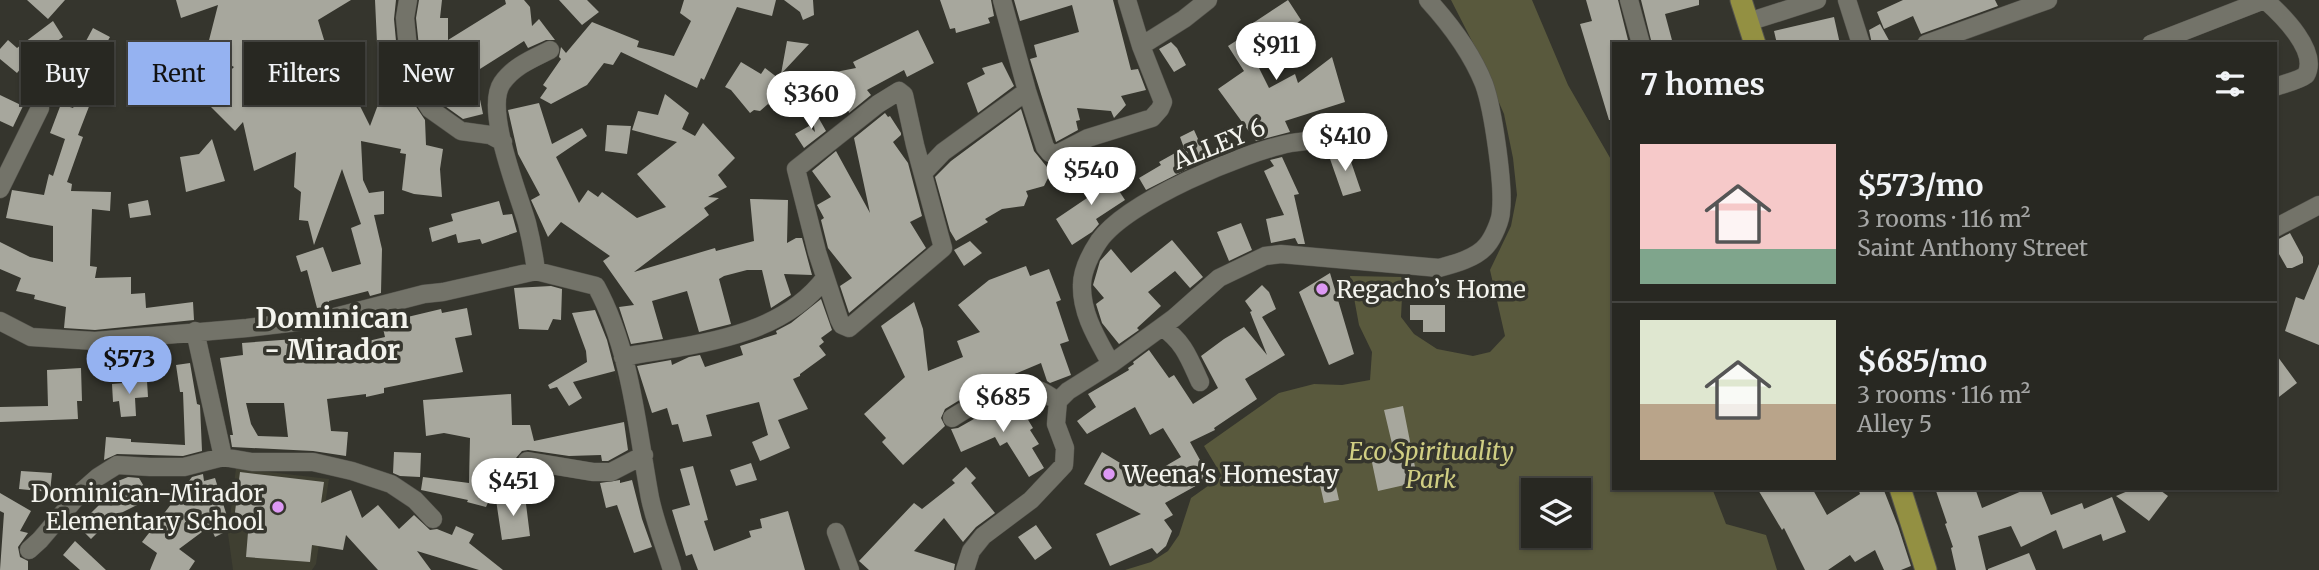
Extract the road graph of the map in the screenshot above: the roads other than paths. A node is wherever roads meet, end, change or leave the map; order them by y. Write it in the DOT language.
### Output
graph roads {
  1 [pos="408,0"];
  2 [pos="1002,0"];
  3 [pos="1127,0"];
  4 [pos="1208,0"];
  5 [pos="1427,0"];
  6 [pos="1629,0"];
  7 [pos="1741,0"];
  8 [pos="1817,0"];
  9 [pos="1847,0"];
  10 [pos="2049,0"];
  11 [pos="2264,0"];
  12 [pos="1748,22"];
  13 [pos="1640,42"];
  14 [pos="1754,42"];
  15 [pos="1860,42"];
  16 [pos="1932,42"];
  17 [pos="2156,42"];
  18 [pos="1141,46"];
  19 [pos="550,50"];
  20 [pos="2277,86"];
  21 [pos="1027,91"];
  22 [pos="40,108"];
  23 [pos="1339,139"];
  24 [pos="503,142"];
  25 [pos="923,173"];
  26 [pos="0,188"];
  27 [pos="2319,205"];
  28 [pos="2277,227"];
  29 [pos="536,271"];
  30 [pos="825,278"];
  31 [pos="0,321"];
  32 [pos="1162,327"];
  33 [pos="195,331"];
  34 [pos="623,357"];
  35 [pos="1111,364"];
  36 [pos="1200,382"];
  37 [pos="1058,401"];
  38 [pos="952,418"];
  39 [pos="644,455"];
  40 [pos="223,457"];
  41 [pos="527,461"];
  42 [pos="1901,490"];
  43 [pos="433,519"];
  44 [pos="836,531"];
  45 [pos="29,550"];
  46 [pos="672,570"];
  47 [pos="850,570"];
  48 [pos="965,570"];
  49 [pos="1926,570"];
  1 -- 24 [label="street"];
  2 -- 21 [label="street"];
  3 -- 18 [label="street"];
  4 -- 18 [label="street"];
  5 -- 32 [label="street"];
  6 -- 13 [label="street"];
  7 -- 12 [label="main road"];
  8 -- 12 [label="street"];
  9 -- 15 [label="street"];
  10 -- 16 [label="street"];
  11 -- 17 [label="street"];
  11 -- 20 [label="street"];
  12 -- 14 [label="main road"];
  18 -- 21 [label="street"];
  19 -- 24 [label="street"];
  21 -- 25 [label="street"];
  22 -- 26 [label="street"];
  23 -- 35 [label="street, ALLEY 6"];
  24 -- 29 [label="street"];
  25 -- 30 [label="street"];
  25 -- 30 [label="street"];
  27 -- 28 [label="street"];
  29 -- 33 [label="street"];
  29 -- 34 [label="street"];
  30 -- 34 [label="street"];
  31 -- 33 [label="street"];
  32 -- 35 [label="street"];
  32 -- 36 [label="street"];
  33 -- 40 [label="street"];
  34 -- 39 [label="street"];
  35 -- 37 [label="street"];
  37 -- 38 [label="street"];
  37 -- 48 [label="street"];
  39 -- 41 [label="street"];
  39 -- 46 [label="street"];
  40 -- 43 [label="street"];
  40 -- 45 [label="street"];
  42 -- 49 [label="main road"];
  44 -- 47 [label="street"];
}
